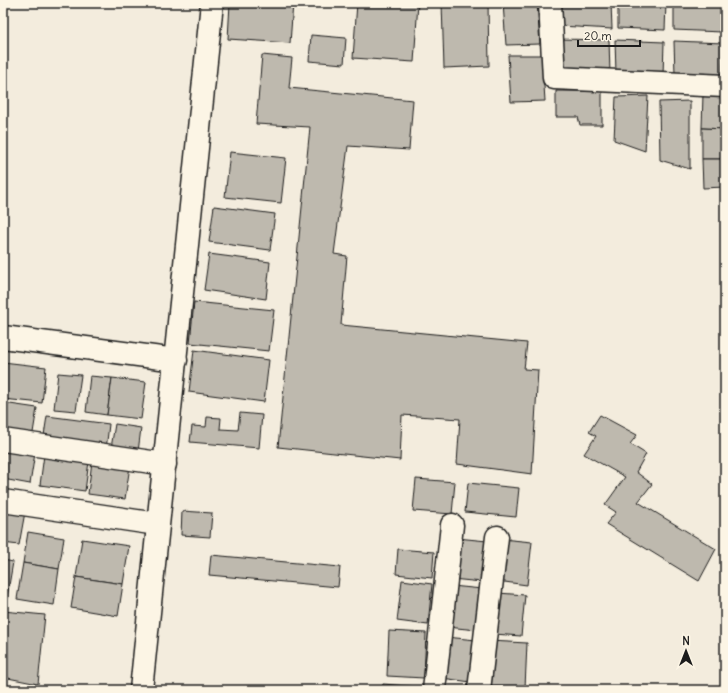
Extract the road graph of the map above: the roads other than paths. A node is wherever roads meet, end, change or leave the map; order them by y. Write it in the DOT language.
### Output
graph roads {
  1 [pos="212,3"];
  2 [pos="550,3"];
  3 [pos="725,86"];
  4 [pos="3,337"];
  5 [pos="176,360"];
  6 [pos="3,440"];
  7 [pos="165,464"];
  8 [pos="3,501"];
  9 [pos="157,524"];
  10 [pos="452,524"];
  11 [pos="497,537"];
  12 [pos="141,690"];
  13 [pos="434,690"];
  14 [pos="479,690"];
  1 -- 5 [label="street"];
  2 -- 3 [label="street"];
  4 -- 5 [label="street"];
  5 -- 7 [label="street"];
  6 -- 7 [label="street"];
  7 -- 9 [label="street"];
  8 -- 9 [label="street"];
  9 -- 12 [label="street"];
  10 -- 13 [label="street"];
  11 -- 14 [label="street"];
}
